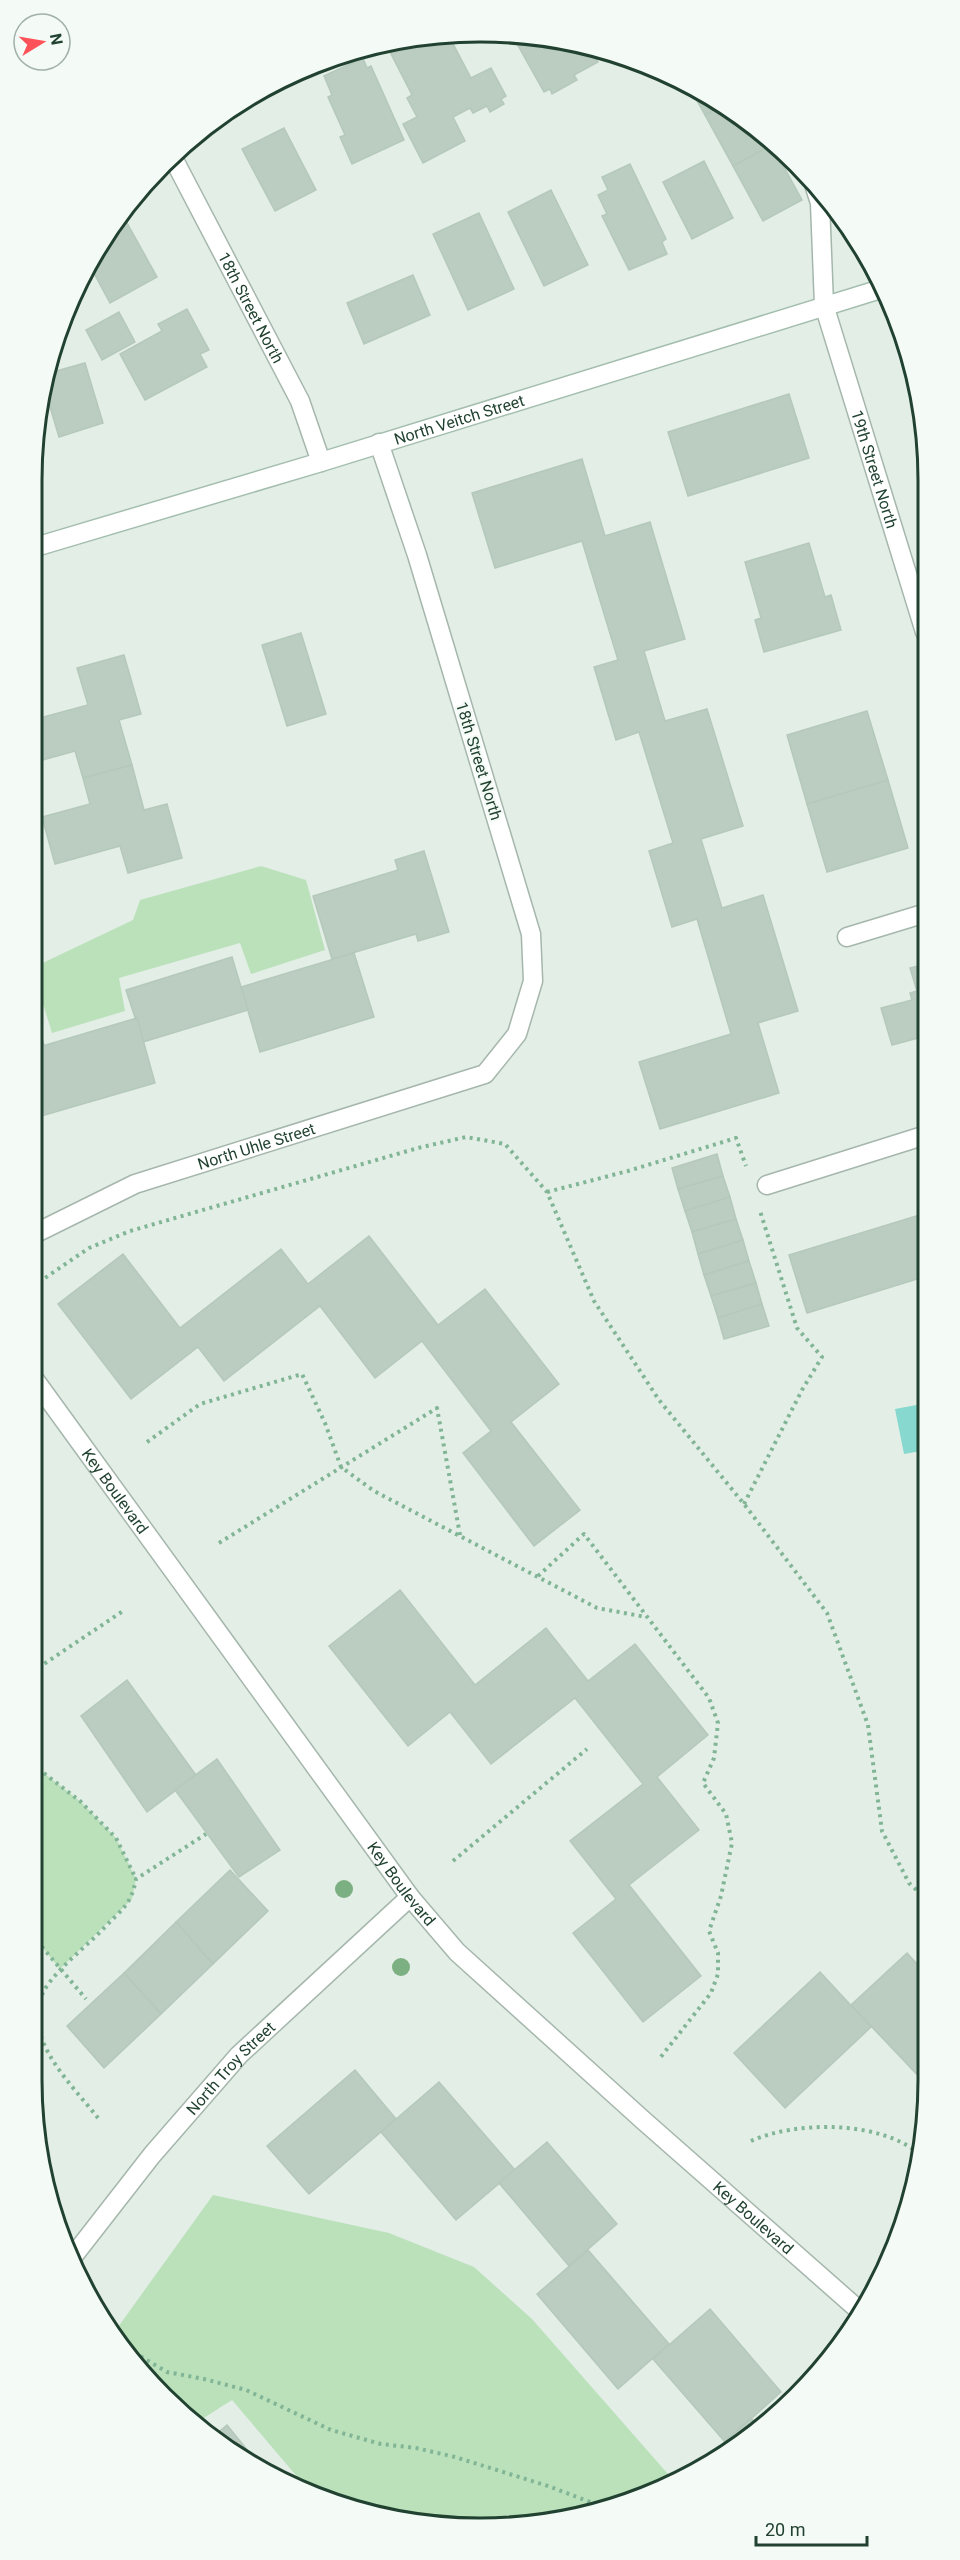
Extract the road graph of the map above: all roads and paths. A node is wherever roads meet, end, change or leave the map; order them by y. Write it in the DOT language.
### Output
graph roads {
  1 [pos="176,164"];
  2 [pos="820,205"];
  3 [pos="875,291"];
  4 [pos="824,305"];
  5 [pos="378,443"];
  6 [pos="321,462"];
  7 [pos="42,545"];
  8 [pos="918,609"];
  9 [pos="918,915"];
  10 [pos="847,937"];
  11 [pos="485,1074"];
  12 [pos="918,1138"];
  13 [pos="747,1171"];
  14 [pos="767,1185"];
  15 [pos="547,1192"];
  16 [pos="758,1204"];
  17 [pos="42,1230"];
  18 [pos="42,1280"];
  19 [pos="42,1390"];
  20 [pos="147,1442"];
  21 [pos="341,1467"];
  22 [pos="744,1504"];
  23 [pos="459,1535"];
  24 [pos="219,1543"];
  25 [pos="538,1576"];
  26 [pos="123,1611"];
  27 [pos="646,1617"];
  28 [pos="42,1665"];
  29 [pos="587,1749"];
  30 [pos="42,1772"];
  31 [pos="206,1834"];
  32 [pos="453,1862"];
  33 [pos="136,1879"];
  34 [pos="918,1892"];
  35 [pos="410,1897"];
  36 [pos="42,1947"];
  37 [pos="60,1969"];
  38 [pos="42,1996"];
  39 [pos="86,1999"];
  40 [pos="42,2038"];
  41 [pos="660,2058"];
  42 [pos="98,2118"];
  43 [pos="751,2141"];
  44 [pos="912,2150"];
  45 [pos="77,2252"];
  46 [pos="854,2306"];
  47 [pos="141,2356"];
  48 [pos="593,2503"];
  1 -- 6 [label="street, 18th Street North"];
  2 -- 4 [label="street, 19th Street North"];
  3 -- 4 [label="street, North Veitch Street"];
  4 -- 5 [label="street, North Veitch Street"];
  4 -- 8 [label="street, 19th Street North"];
  5 -- 6 [label="street, North Veitch Street"];
  5 -- 11 [label="street, 18th Street North"];
  6 -- 7 [label="street, North Veitch Street"];
  9 -- 10 [label="street"];
  11 -- 17 [label="street, North Uhle Street"];
  12 -- 14 [label="street"];
  13 -- 15 [label="path"];
  15 -- 18 [label="path"];
  15 -- 22 [label="path"];
  16 -- 22 [label="path"];
  19 -- 35 [label="street, Key Boulevard"];
  20 -- 21 [label="path"];
  21 -- 23 [label="path"];
  21 -- 23 [label="path"];
  21 -- 24 [label="path"];
  22 -- 34 [label="path"];
  23 -- 25 [label="path"];
  25 -- 27 [label="path"];
  25 -- 27 [label="path"];
  26 -- 28 [label="path"];
  27 -- 41 [label="path"];
  29 -- 32 [label="path"];
  30 -- 33 [label="path"];
  31 -- 33 [label="path"];
  33 -- 37 [label="path"];
  35 -- 45 [label="street, North Troy Street"];
  35 -- 46 [label="street, Key Boulevard"];
  36 -- 37 [label="path"];
  37 -- 38 [label="path"];
  37 -- 39 [label="path"];
  40 -- 42 [label="path"];
  43 -- 44 [label="path"];
  47 -- 48 [label="path"];
}
